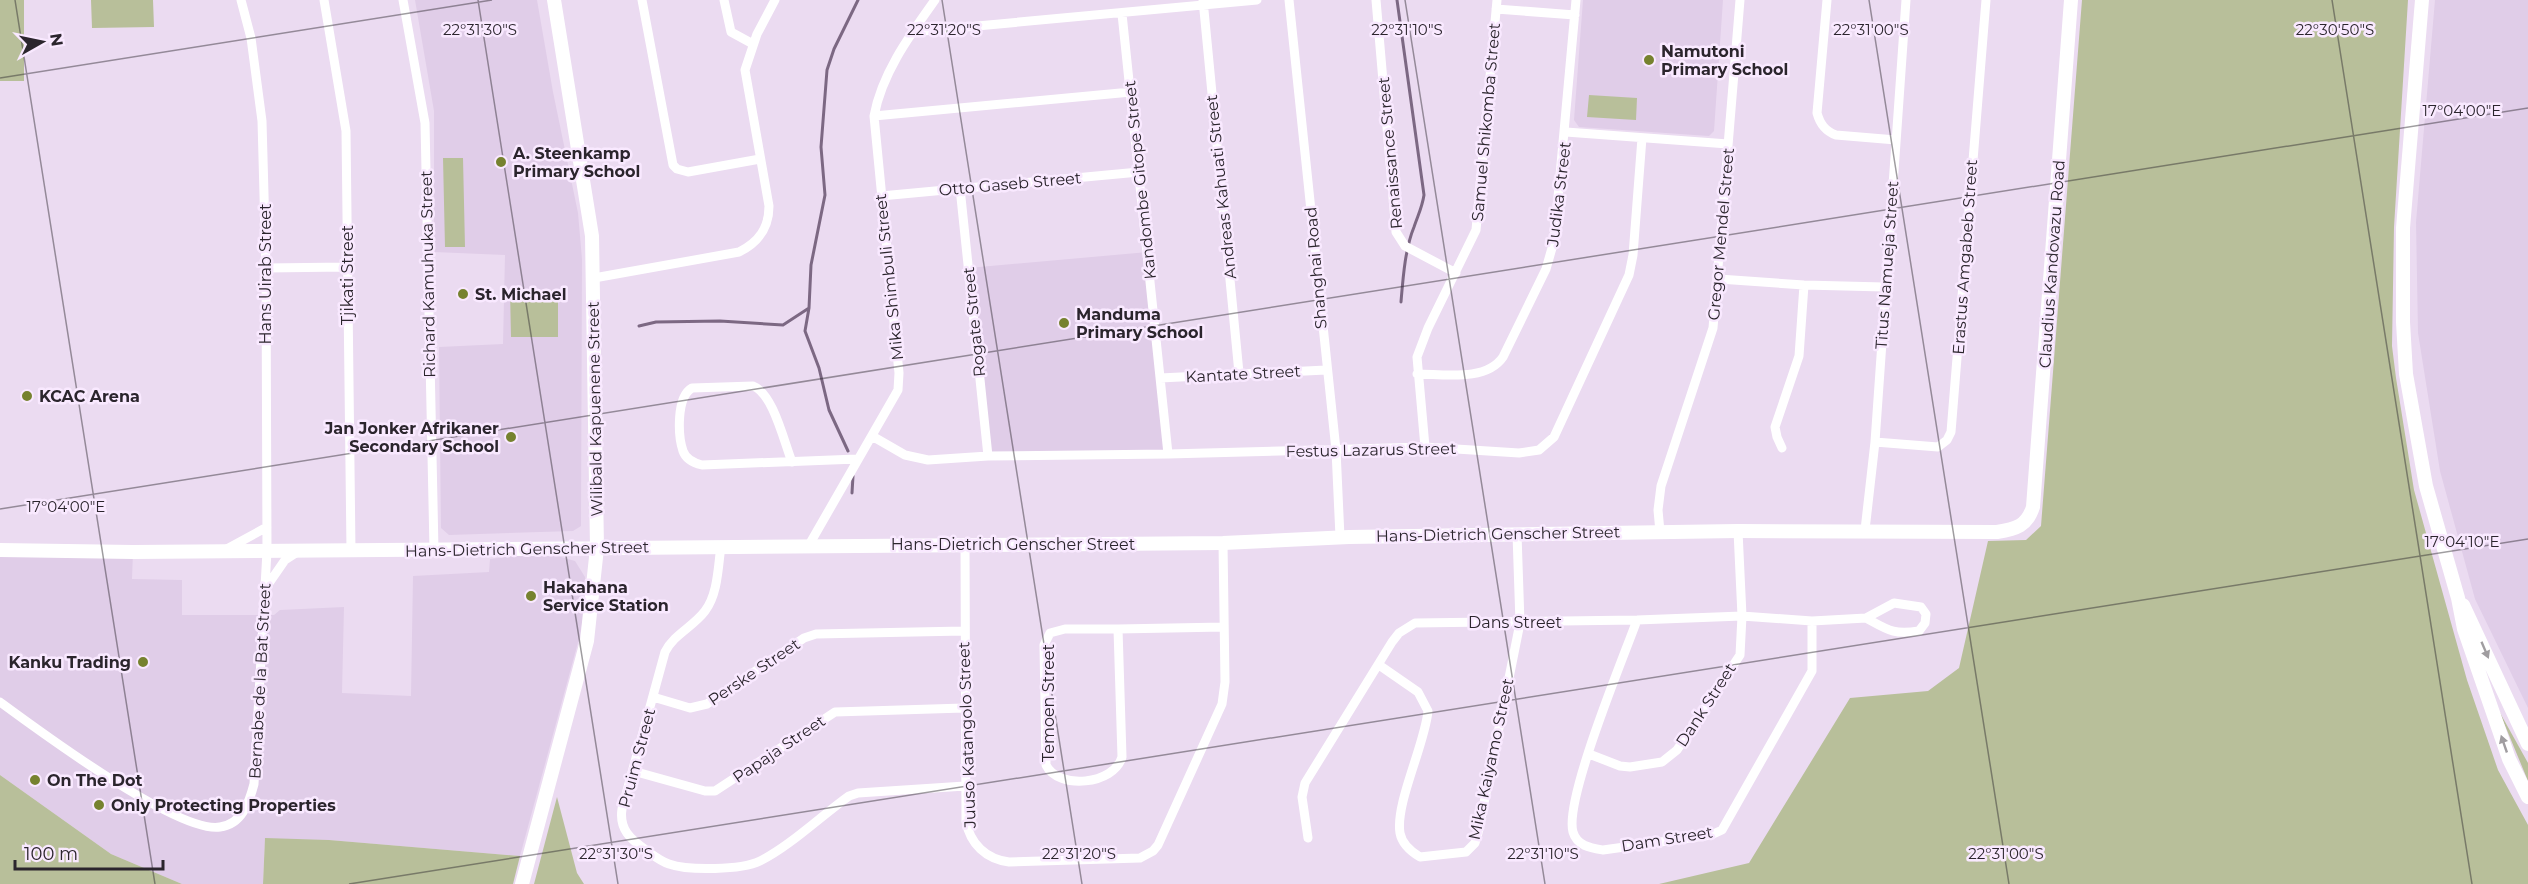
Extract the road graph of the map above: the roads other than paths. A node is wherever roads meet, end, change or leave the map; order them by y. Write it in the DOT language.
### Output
graph roads {
  1 [pos="241,0"];
  2 [pos="324,0"];
  3 [pos="403,0"];
  4 [pos="554,0"];
  5 [pos="642,0"];
  6 [pos="724,0"];
  7 [pos="775,0"];
  8 [pos="935,0"];
  9 [pos="1257,0"];
  10 [pos="1289,0"];
  11 [pos="1376,0"];
  12 [pos="1576,0"];
  13 [pos="1740,0"];
  14 [pos="1827,0"];
  15 [pos="1906,0"];
  16 [pos="1986,0"];
  17 [pos="2071,0"];
  18 [pos="2422,0"];
  19 [pos="1203,3"];
  20 [pos="1497,4"];
  21 [pos="1122,14"];
  22 [pos="1575,15"];
  23 [pos="912,32"];
  24 [pos="753,44"];
  25 [pos="1131,92"];
  26 [pos="874,116"];
  27 [pos="1566,132"];
  28 [pos="1642,138"];
  29 [pos="1896,140"];
  30 [pos="1728,144"];
  31 [pos="760,159"];
  32 [pos="1139,172"];
  33 [pos="960,188"];
  34 [pos="881,196"];
  35 [pos="346,267"];
  36 [pos="266,268"];
  37 [pos="1456,273"];
  38 [pos="594,278"];
  39 [pos="1719,279"];
  40 [pos="1804,285"];
  41 [pos="1884,287"];
  42 [pos="1326,370"];
  43 [pos="1239,373"];
  44 [pos="1417,374"];
  45 [pos="1160,378"];
  46 [pos="873,436"];
  47 [pos="1875,442"];
  48 [pos="1425,447"];
  49 [pos="1782,448"];
  50 [pos="1336,450"];
  51 [pos="1168,454"];
  52 [pos="988,456"];
  53 [pos="857,459"];
  54 [pos="792,462"];
  55 [pos="2024,525"];
  56 [pos="267,527"];
  57 [pos="1865,530"];
  58 [pos="1738,531"];
  59 [pos="1660,532"];
  60 [pos="1517,534"];
  61 [pos="1340,537"];
  62 [pos="1223,543"];
  63 [pos="809,545"];
  64 [pos="965,545"];
  65 [pos="722,546"];
  66 [pos="597,548"];
  67 [pos="0,550"];
  68 [pos="434,550"];
  69 [pos="223,551"];
  70 [pos="267,551"];
  71 [pos="299,551"];
  72 [pos="351,551"];
  73 [pos="265,589"];
  74 [pos="2458,598"];
  75 [pos="1742,616"];
  76 [pos="1866,618"];
  77 [pos="1637,620"];
  78 [pos="1812,621"];
  79 [pos="1520,623"];
  80 [pos="1224,627"];
  81 [pos="1118,629"];
  82 [pos="963,631"];
  83 [pos="1378,665"];
  84 [pos="653,697"];
  85 [pos="0,702"];
  86 [pos="964,708"];
  87 [pos="2528,744"];
  88 [pos="1589,754"];
  89 [pos="633,771"];
  90 [pos="965,786"];
  91 [pos="2528,797"];
  92 [pos="1308,838"];
  93 [pos="522,884"];
  1 -- 36 [label="street, Hans Uirab Street"];
  2 -- 35 [label="street, Tjikati Street"];
  3 -- 68 [label="street, Richard Kamuhuka Street"];
  4 -- 38 [label="street, Wilibald Kapuenene Street"];
  5 -- 31 [label="street"];
  6 -- 24 [label="street"];
  7 -- 24 [label="street"];
  8 -- 23 [label="street, Mika Shimbuli Street"];
  9 -- 19 [label="street"];
  10 -- 42 [label="street, Shanghai Road"];
  11 -- 37 [label="street, Renaissance Street"];
  12 -- 22 [label="street, Judika Street"];
  13 -- 30 [label="street, Gregor Mendel Street"];
  14 -- 29 [label="street"];
  15 -- 29 [label="street, Titus Namueja Street"];
  16 -- 47 [label="street, Erastus Amgabeb Street"];
  17 -- 55 [label="street, Claudius Kandovazu Road"];
  18 -- 74 [label="street"];
  19 -- 21 [label="street"];
  19 -- 43 [label="street, Andreas Kahuati Street"];
  20 -- 22 [label="street"];
  20 -- 37 [label="street, Samuel Shikomba Street"];
  21 -- 23 [label="street"];
  21 -- 25 [label="street, Kandombe Gitope Street"];
  22 -- 27 [label="street, Judika Street"];
  23 -- 26 [label="street, Mika Shimbuli Street"];
  24 -- 31 [label="street"];
  25 -- 26 [label="street"];
  25 -- 32 [label="street, Kandombe Gitope Street"];
  26 -- 34 [label="street, Mika Shimbuli Street"];
  27 -- 28 [label="street"];
  27 -- 44 [label="street, Judika Street"];
  28 -- 30 [label="street"];
  28 -- 48 [label="street, Festus Lazarus Street"];
  29 -- 41 [label="street, Titus Namueja Street"];
  30 -- 39 [label="street, Gregor Mendel Street"];
  31 -- 38 [label="street"];
  32 -- 33 [label="street, Otto Gaseb Street"];
  32 -- 45 [label="street, Kandombe Gitope Street"];
  33 -- 34 [label="street, Otto Gaseb Street"];
  33 -- 52 [label="street, Rogate Street"];
  34 -- 46 [label="street, Mika Shimbuli Street"];
  35 -- 36 [label="street"];
  35 -- 72 [label="street, Tjikati Street"];
  36 -- 56 [label="street, Hans Uirab Street"];
  37 -- 44 [label="street, Samuel Shikomba Street"];
  38 -- 66 [label="street, Wilibald Kapuenene Street"];
  39 -- 40 [label="street"];
  39 -- 59 [label="street, Gregor Mendel Street"];
  40 -- 41 [label="street"];
  40 -- 49 [label="street"];
  41 -- 47 [label="street, Titus Namueja Street"];
  42 -- 43 [label="street, Kantate Street"];
  42 -- 50 [label="street, Shanghai Road"];
  43 -- 45 [label="street, Kantate Street"];
  44 -- 48 [label="street, Samuel Shikomba Street"];
  45 -- 51 [label="street, Kandombe Gitope Street"];
  46 -- 52 [label="street, Festus Lazarus Street"];
  46 -- 53 [label="street, Mika Shimbuli Street"];
  47 -- 57 [label="street, Titus Namueja Street"];
  48 -- 50 [label="street, Festus Lazarus Street"];
  50 -- 51 [label="street, Festus Lazarus Street"];
  50 -- 61 [label="street, Shanghai Road"];
  51 -- 52 [label="street, Festus Lazarus Street"];
  53 -- 54 [label="street"];
  53 -- 63 [label="street, Mika Shimbuli Street"];
  54 -- 54 [label="street"];
  55 -- 57 [label="street, Hans-Dietrich Genscher Street"];
  56 -- 69 [label="street"];
  56 -- 70 [label="street, Hans Uirab Street"];
  57 -- 58 [label="street, Hans-Dietrich Genscher Street"];
  58 -- 59 [label="street, Hans-Dietrich Genscher Street"];
  58 -- 75 [label="street, Dank Street"];
  59 -- 60 [label="street, Hans-Dietrich Genscher Street"];
  60 -- 61 [label="street, Hans-Dietrich Genscher Street"];
  60 -- 79 [label="street, Mika Kaiyamo Street"];
  61 -- 62 [label="street, Hans-Dietrich Genscher Street"];
  62 -- 64 [label="street, Hans-Dietrich Genscher Street"];
  62 -- 80 [label="street, Juuso Katangolo Street"];
  63 -- 64 [label="street, Hans-Dietrich Genscher Street"];
  63 -- 65 [label="street, Hans-Dietrich Genscher Street"];
  64 -- 82 [label="street, Juuso Katangolo Street"];
  65 -- 66 [label="street, Hans-Dietrich Genscher Street"];
  65 -- 84 [label="street, Pruim Street"];
  66 -- 68 [label="street, Hans-Dietrich Genscher Street"];
  66 -- 93 [label="street, Wilibald Kapuenene Street"];
  67 -- 69 [label="street, Hans-Dietrich Genscher Street"];
  68 -- 72 [label="street, Hans-Dietrich Genscher Street"];
  69 -- 70 [label="street, Hans-Dietrich Genscher Street"];
  70 -- 71 [label="street, Hans-Dietrich Genscher Street"];
  70 -- 73 [label="street, Bernabe de la Bat Street"];
  71 -- 72 [label="street, Hans-Dietrich Genscher Street"];
  71 -- 73 [label="street"];
  73 -- 85 [label="street, Bernabe de la Bat Street"];
  74 -- 87 [label="street, one-way"];
  91 -- 74 [label="street, one-way"];
  75 -- 77 [label="street, Dans Street"];
  75 -- 78 [label="street, Dans Street"];
  75 -- 88 [label="street, Dank Street"];
  76 -- 76 [label="street, Dans Street"];
  76 -- 78 [label="street, Dans Street"];
  77 -- 79 [label="street, Dans Street"];
  77 -- 88 [label="street, Dam Street"];
  78 -- 88 [label="street, Dam Street"];
  79 -- 83 [label="street, Dans Street"];
  79 -- 83 [label="street, Mika Kaiyamo Street"];
  80 -- 81 [label="street, Temoen Street"];
  80 -- 90 [label="street, Juuso Katangolo Street"];
  81 -- 81 [label="street, Temoen Street"];
  82 -- 84 [label="street, Perske Street"];
  82 -- 86 [label="street, Juuso Katangolo Street"];
  83 -- 92 [label="street, Dans Street"];
  84 -- 89 [label="street, Pruim Street"];
  86 -- 89 [label="street, Papaja Street"];
  86 -- 90 [label="street, Juuso Katangolo Street"];
  89 -- 90 [label="street, Pruim Street"];
}
